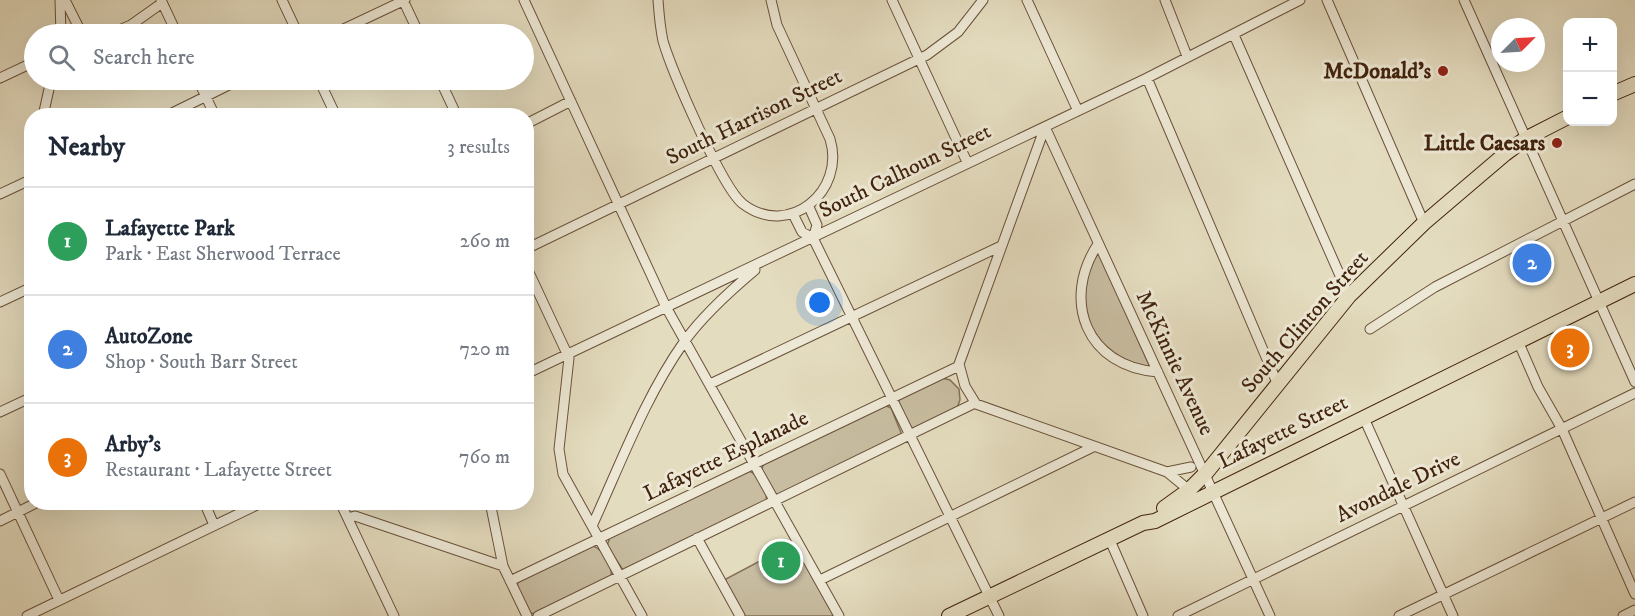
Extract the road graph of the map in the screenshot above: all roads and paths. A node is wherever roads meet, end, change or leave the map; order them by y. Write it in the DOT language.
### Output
graph roads {
  1 [pos="60,0"];
  2 [pos="65,0"];
  3 [pos="282,0"];
  4 [pos="404,0"];
  5 [pos="524,0"];
  6 [pos="658,0"];
  7 [pos="771,0"];
  8 [pos="891,0"];
  9 [pos="982,0"];
  10 [pos="1027,0"];
  11 [pos="1166,0"];
  12 [pos="1300,0"];
  13 [pos="1327,0"];
  14 [pos="1464,0"];
  15 [pos="161,1"];
  16 [pos="61,24"];
  17 [pos="77,24"];
  18 [pos="132,24"];
  19 [pos="172,24"];
  20 [pos="293,24"];
  21 [pos="354,24"];
  22 [pos="415,24"];
  23 [pos="1234,35"];
  24 [pos="1187,56"];
  25 [pos="919,59"];
  26 [pos="24,67"];
  27 [pos="0,78"];
  28 [pos="1147,78"];
  29 [pos="1635,84"];
  30 [pos="49,90"];
  31 [pos="203,90"];
  32 [pos="218,90"];
  33 [pos="324,90"];
  34 [pos="445,90"];
  35 [pos="1617,92"];
  36 [pos="206,96"];
  37 [pos="571,101"];
  38 [pos="46,108"];
  39 [pos="182,108"];
  40 [pos="211,108"];
  41 [pos="332,108"];
  42 [pos="453,108"];
  43 [pos="816,108"];
  44 [pos="1078,111"];
  45 [pos="534,120"];
  46 [pos="1563,120"];
  47 [pos="1045,127"];
  48 [pos="1525,139"];
  49 [pos="714,158"];
  50 [pos="967,162"];
  51 [pos="24,183"];
  52 [pos="1635,184"];
  53 [pos="0,194"];
  54 [pos="618,204"];
  55 [pos="809,207"];
  56 [pos="793,214"];
  57 [pos="1563,221"];
  58 [pos="1424,223"];
  59 [pos="813,238"];
  60 [pos="1098,244"];
  61 [pos="534,245"];
  62 [pos="1001,246"];
  63 [pos="766,261"];
  64 [pos="727,279"];
  65 [pos="534,283"];
  66 [pos="1635,284"];
  67 [pos="733,289"];
  68 [pos="24,291"];
  69 [pos="1349,296"];
  70 [pos="0,302"];
  71 [pos="1599,302"];
  72 [pos="666,307"];
  73 [pos="852,316"];
  74 [pos="1370,329"];
  75 [pos="685,341"];
  76 [pos="1518,341"];
  77 [pos="568,354"];
  78 [pos="959,366"];
  79 [pos="534,370"];
  80 [pos="1158,372"];
  81 [pos="1635,382"];
  82 [pos="710,384"];
  83 [pos="1278,385"];
  84 [pos="1635,393"];
  85 [pos="891,398"];
  86 [pos="24,401"];
  87 [pos="975,403"];
  88 [pos="0,412"];
  89 [pos="1363,416"];
  90 [pos="1562,429"];
  91 [pos="909,436"];
  92 [pos="1093,447"];
  93 [pos="754,464"];
  94 [pos="1191,467"];
  95 [pos="1167,472"];
  96 [pos="0,474"];
  97 [pos="1206,474"];
  98 [pos="1189,490"];
  99 [pos="1213,490"];
  100 [pos="774,501"];
  101 [pos="1635,502"];
  102 [pos="1403,506"];
  103 [pos="24,510"];
  104 [pos="207,510"];
  105 [pos="246,510"];
  106 [pos="344,510"];
  107 [pos="492,510"];
  108 [pos="18,513"];
  109 [pos="348,518"];
  110 [pos="949,518"];
  111 [pos="1601,518"];
  112 [pos="0,521"];
  113 [pos="1143,523"];
  114 [pos="214,525"];
  115 [pos="592,526"];
  116 [pos="697,538"];
  117 [pos="1109,538"];
  118 [pos="599,539"];
  119 [pos="503,566"];
  120 [pos="619,576"];
  121 [pos="1254,578"];
  122 [pos="820,580"];
  123 [pos="510,581"];
  124 [pos="1635,594"];
  125 [pos="1443,595"];
  126 [pos="989,596"];
  127 [pos="59,600"];
  128 [pos="1635,610"];
  129 [pos="27,616"];
  130 [pos="393,616"];
  131 [pos="527,616"];
  132 [pos="538,616"];
  133 [pos="642,616"];
  134 [pos="740,616"];
  135 [pos="839,616"];
  136 [pos="949,616"];
  137 [pos="999,616"];
  138 [pos="1143,616"];
  139 [pos="1178,616"];
  140 [pos="1270,616"];
  141 [pos="1399,616"];
  142 [pos="1453,616"];
  143 [pos="1623,616"];
  1 -- 16 [label="street"];
  2 -- 17 [label="street"];
  3 -- 20 [label="street"];
  4 -- 21 [label="street"];
  4 -- 22 [label="street"];
  5 -- 37 [label="street"];
  6 -- 49 [label="street"];
  7 -- 43 [label="street"];
  8 -- 25 [label="street"];
  9 -- 25 [label="street, South Harrison Street"];
  10 -- 44 [label="street"];
  11 -- 24 [label="street"];
  12 -- 23 [label="street, South Calhoun Street"];
  13 -- 58 [label="street"];
  14 -- 48 [label="street"];
  15 -- 18 [label="street"];
  15 -- 19 [label="street"];
  23 -- 24 [label="street, South Calhoun Street"];
  23 -- 69 [label="street"];
  24 -- 28 [label="street, South Calhoun Street"];
  25 -- 43 [label="street, South Harrison Street"];
  25 -- 50 [label="street"];
  26 -- 27 [label="street"];
  28 -- 44 [label="street, South Calhoun Street"];
  28 -- 83 [label="street"];
  29 -- 35 [label="highway"];
  30 -- 38 [label="street"];
  31 -- 36 [label="street"];
  32 -- 36 [label="street"];
  33 -- 41 [label="street"];
  34 -- 42 [label="street"];
  36 -- 39 [label="street"];
  36 -- 40 [label="street"];
  37 -- 45 [label="street"];
  37 -- 54 [label="street"];
  43 -- 49 [label="street, South Harrison Street"];
  43 -- 55 [label="street"];
  44 -- 47 [label="street, South Calhoun Street"];
  46 -- 48 [label="highway, South Clinton Street"];
  47 -- 50 [label="street, South Calhoun Street"];
  47 -- 60 [label="street, McKinnie Avenue"];
  47 -- 62 [label="street"];
  48 -- 57 [label="street"];
  48 -- 58 [label="highway, South Clinton Street"];
  49 -- 54 [label="street, South Harrison Street"];
  49 -- 56 [label="street"];
  50 -- 59 [label="street, South Calhoun Street"];
  51 -- 53 [label="street"];
  52 -- 57 [label="street"];
  54 -- 61 [label="street, South Harrison Street"];
  54 -- 72 [label="street"];
  55 -- 56 [label="street"];
  55 -- 59 [label="street"];
  56 -- 59 [label="street"];
  57 -- 71 [label="street"];
  57 -- 74 [label="street"];
  58 -- 69 [label="highway, South Clinton Street"];
  59 -- 63 [label="street, South Calhoun Street"];
  59 -- 73 [label="street"];
  60 -- 80 [label="street, McKinnie Avenue"];
  60 -- 80 [label="street"];
  62 -- 73 [label="street"];
  62 -- 78 [label="street"];
  63 -- 64 [label="street, South Calhoun Street"];
  63 -- 67 [label="street"];
  64 -- 67 [label="street"];
  64 -- 72 [label="street, South Calhoun Street"];
  65 -- 77 [label="street"];
  66 -- 71 [label="highway, Lafayette Street"];
  67 -- 75 [label="street"];
  68 -- 70 [label="street"];
  69 -- 83 [label="highway, South Clinton Street"];
  71 -- 76 [label="highway, Lafayette Street"];
  71 -- 81 [label="street"];
  72 -- 75 [label="street"];
  72 -- 77 [label="street, South Calhoun Street"];
  73 -- 82 [label="street"];
  73 -- 85 [label="street"];
  75 -- 82 [label="street"];
  75 -- 115 [label="street"];
  76 -- 89 [label="highway, Lafayette Street"];
  76 -- 90 [label="street"];
  77 -- 79 [label="street, South Calhoun Street"];
  77 -- 115 [label="street"];
  78 -- 85 [label="street, Lafayette Esplanade"];
  78 -- 87 [label="street"];
  80 -- 97 [label="street, McKinnie Avenue"];
  82 -- 93 [label="street"];
  83 -- 97 [label="highway, South Clinton Street"];
  84 -- 90 [label="street, Avondale Drive"];
  85 -- 91 [label="street"];
  85 -- 93 [label="street, Lafayette Esplanade"];
  86 -- 88 [label="street"];
  87 -- 91 [label="street"];
  87 -- 92 [label="street"];
  89 -- 99 [label="highway, Lafayette Street"];
  89 -- 102 [label="street"];
  90 -- 102 [label="street, Avondale Drive"];
  90 -- 111 [label="street"];
  91 -- 100 [label="street"];
  91 -- 110 [label="street"];
  92 -- 95 [label="street"];
  92 -- 110 [label="street"];
  93 -- 100 [label="street"];
  93 -- 118 [label="street, Lafayette Esplanade"];
  94 -- 95 [label="street"];
  95 -- 98 [label="street"];
  96 -- 108 [label="street"];
  97 -- 98 [label="highway, South Clinton Street"];
  97 -- 99 [label="street, McKinnie Avenue"];
  98 -- 113 [label="highway, South Clinton Street"];
  99 -- 113 [label="highway, Lafayette Street"];
  99 -- 121 [label="street, McKinnie Avenue"];
  100 -- 116 [label="street"];
  100 -- 122 [label="street"];
  101 -- 111 [label="street"];
  102 -- 121 [label="street, Avondale Drive"];
  102 -- 125 [label="street"];
  103 -- 108 [label="street"];
  104 -- 114 [label="street"];
  105 -- 114 [label="street"];
  106 -- 109 [label="street"];
  107 -- 119 [label="street"];
  108 -- 112 [label="street"];
  108 -- 127 [label="street"];
  109 -- 119 [label="street"];
  109 -- 130 [label="street"];
  110 -- 122 [label="street"];
  110 -- 126 [label="street"];
  111 -- 124 [label="street"];
  111 -- 125 [label="street"];
  113 -- 117 [label="highway, Lafayette Street"];
  114 -- 127 [label="street"];
  115 -- 118 [label="street"];
  116 -- 120 [label="street"];
  116 -- 134 [label="street"];
  117 -- 126 [label="highway, Lafayette Street"];
  117 -- 138 [label="street"];
  118 -- 120 [label="street"];
  118 -- 123 [label="street, Lafayette Esplanade"];
  119 -- 123 [label="street"];
  120 -- 132 [label="street"];
  120 -- 133 [label="street"];
  121 -- 139 [label="street, Avondale Drive"];
  121 -- 140 [label="street, McKinnie Avenue"];
  122 -- 135 [label="street"];
  123 -- 131 [label="street"];
  125 -- 141 [label="street"];
  125 -- 142 [label="street"];
  126 -- 136 [label="highway, Lafayette Street"];
  126 -- 137 [label="street"];
  127 -- 129 [label="street"];
  128 -- 143 [label="street"];
}
